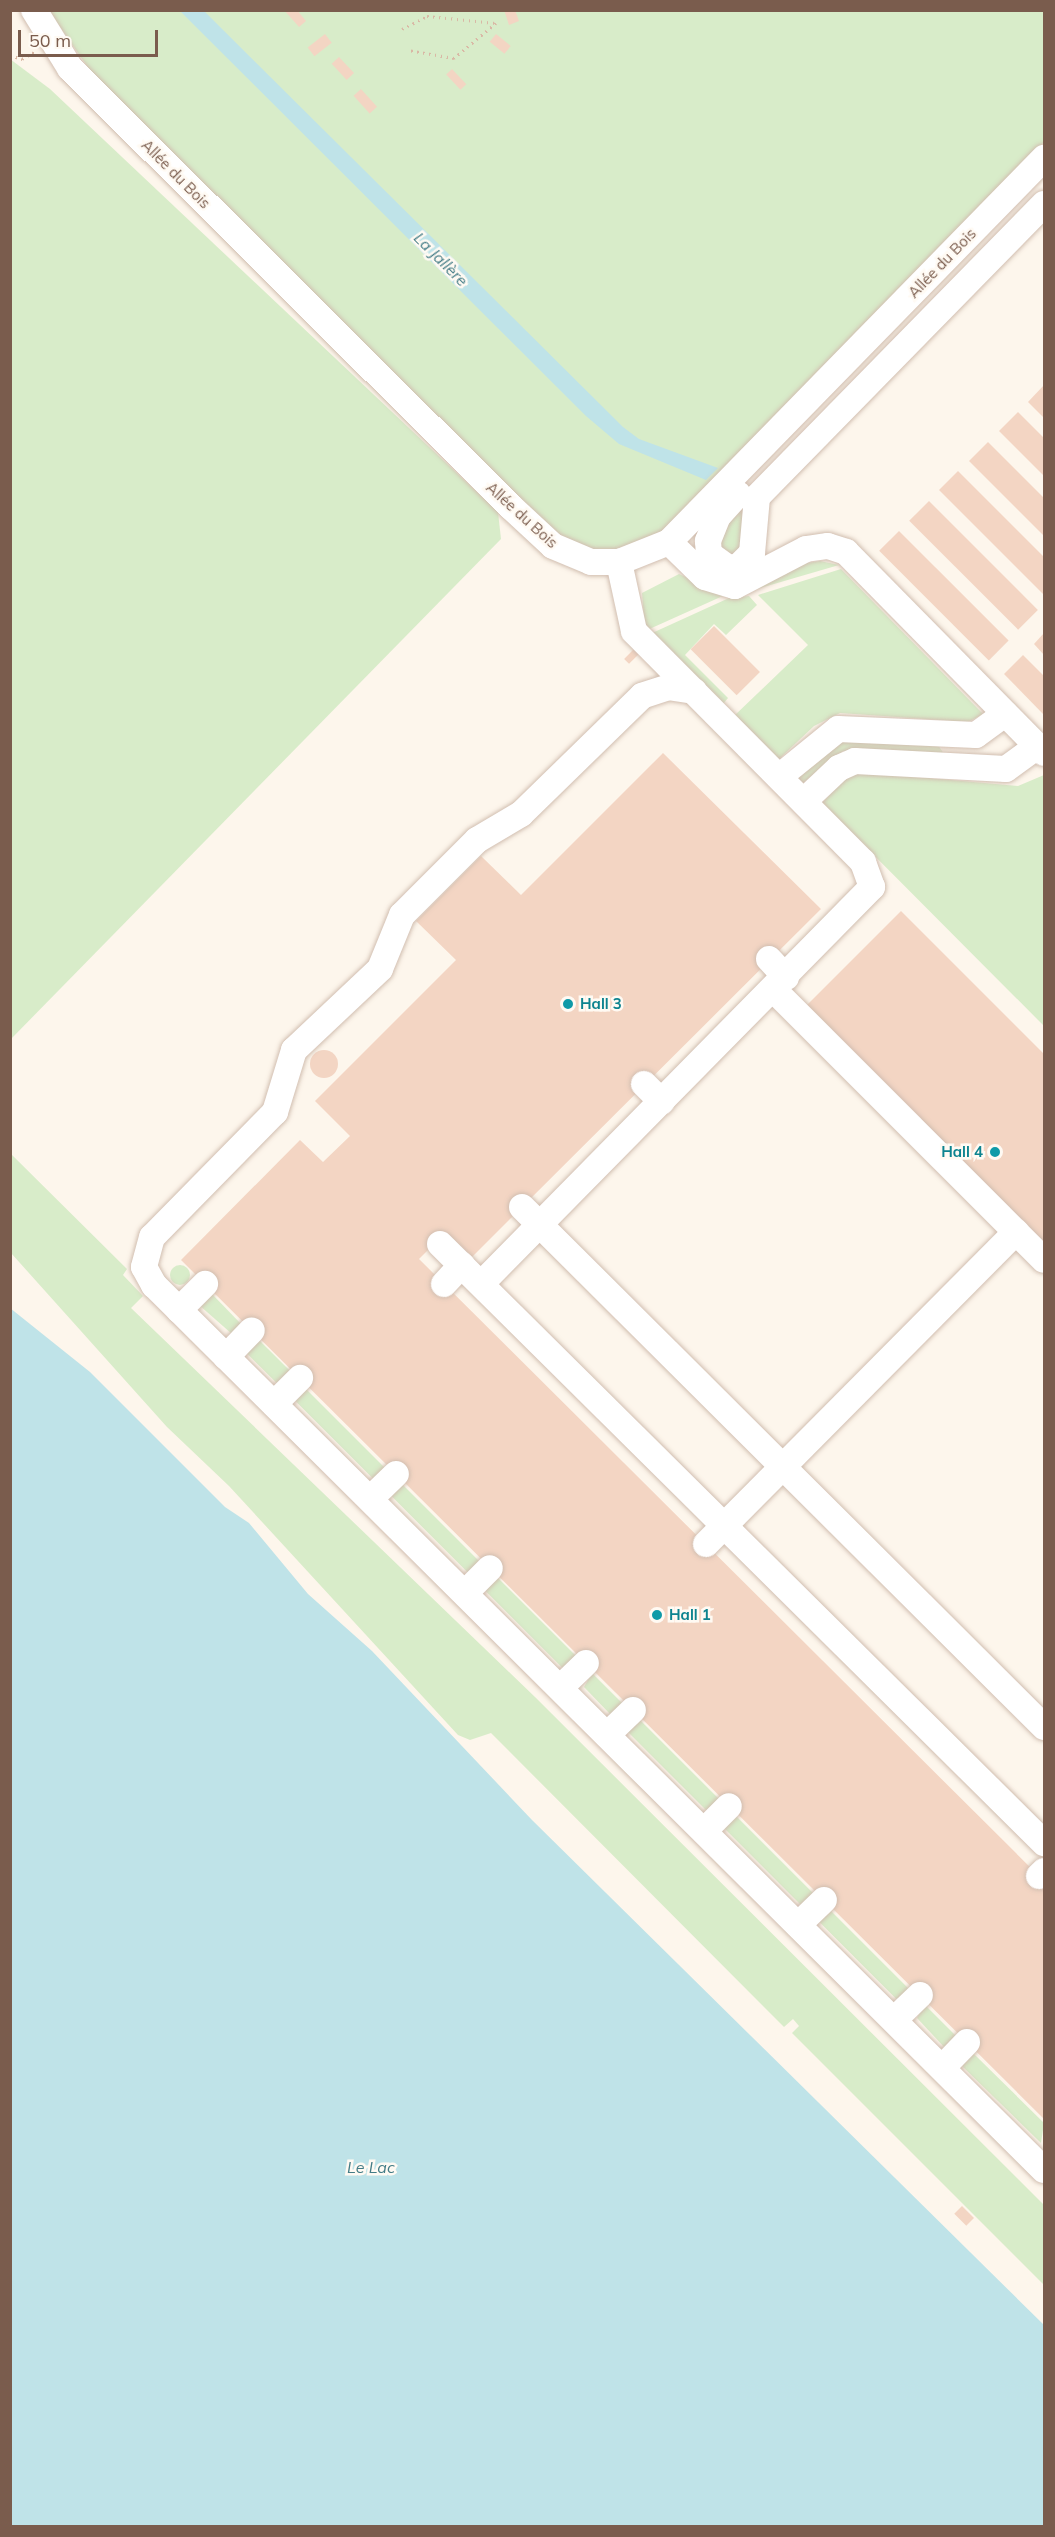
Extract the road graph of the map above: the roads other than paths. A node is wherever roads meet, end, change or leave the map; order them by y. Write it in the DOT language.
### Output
graph roads {
  1 [pos="34,10"];
  2 [pos="1044,158"];
  3 [pos="1044,182"];
  4 [pos="1044,204"];
  5 [pos="669,542"];
  6 [pos="619,562"];
  7 [pos="694,691"];
  8 [pos="1005,714"];
  9 [pos="1041,749"];
  10 [pos="779,777"];
  11 [pos="804,801"];
  12 [pos="776,975"];
  13 [pos="522,1207"];
  14 [pos="540,1225"];
  15 [pos="1016,1232"];
  16 [pos="440,1244"];
  17 [pos="1044,1260"];
  18 [pos="462,1265"];
  19 [pos="482,1283"];
  20 [pos="205,1284"];
  21 [pos="444,1284"];
  22 [pos="179,1310"];
  23 [pos="252,1330"];
  24 [pos="226,1357"];
  25 [pos="300,1378"];
  26 [pos="274,1404"];
  27 [pos="783,1466"];
  28 [pos="396,1473"];
  29 [pos="370,1499"];
  30 [pos="725,1525"];
  31 [pos="705,1544"];
  32 [pos="490,1568"];
  33 [pos="465,1593"];
  34 [pos="586,1663"];
  35 [pos="560,1688"];
  36 [pos="633,1710"];
  37 [pos="1044,1727"];
  38 [pos="607,1735"];
  39 [pos="729,1806"];
  40 [pos="704,1831"];
  41 [pos="1044,1843"];
  42 [pos="824,1900"];
  43 [pos="798,1924"];
  44 [pos="920,1995"];
  45 [pos="894,2020"];
  46 [pos="967,2042"];
  47 [pos="942,2068"];
  48 [pos="1042,2164"];
  1 -- 6 [label="street, Allée du Bois"];
  2 -- 5 [label="street, Allée du Bois"];
  3 -- 4 [label="street"];
  5 -- 6 [label="street, Allée du Bois"];
  5 -- 8 [label="street"];
  6 -- 7 [label="street"];
  7 -- 10 [label="street"];
  7 -- 22 [label="street"];
  8 -- 9 [label="street"];
  8 -- 10 [label="street"];
  9 -- 11 [label="street"];
  10 -- 11 [label="street"];
  11 -- 12 [label="street"];
  12 -- 14 [label="street"];
  12 -- 15 [label="street"];
  13 -- 14 [label="street"];
  14 -- 19 [label="street"];
  14 -- 27 [label="street"];
  15 -- 17 [label="street"];
  15 -- 27 [label="street"];
  16 -- 18 [label="street"];
  18 -- 19 [label="street"];
  18 -- 21 [label="street"];
  19 -- 30 [label="street"];
  20 -- 22 [label="street"];
  22 -- 24 [label="street"];
  23 -- 24 [label="street"];
  24 -- 26 [label="street"];
  25 -- 26 [label="street"];
  26 -- 29 [label="street"];
  27 -- 30 [label="street"];
  27 -- 37 [label="street"];
  28 -- 29 [label="street"];
  29 -- 33 [label="street"];
  30 -- 31 [label="street"];
  30 -- 41 [label="street"];
  32 -- 33 [label="street"];
  33 -- 35 [label="street"];
  34 -- 35 [label="street"];
  35 -- 38 [label="street"];
  36 -- 38 [label="street"];
  38 -- 40 [label="street"];
  39 -- 40 [label="street"];
  40 -- 43 [label="street"];
  42 -- 43 [label="street"];
  43 -- 45 [label="street"];
  44 -- 45 [label="street"];
  45 -- 47 [label="street"];
  46 -- 47 [label="street"];
  47 -- 48 [label="street"];
}
